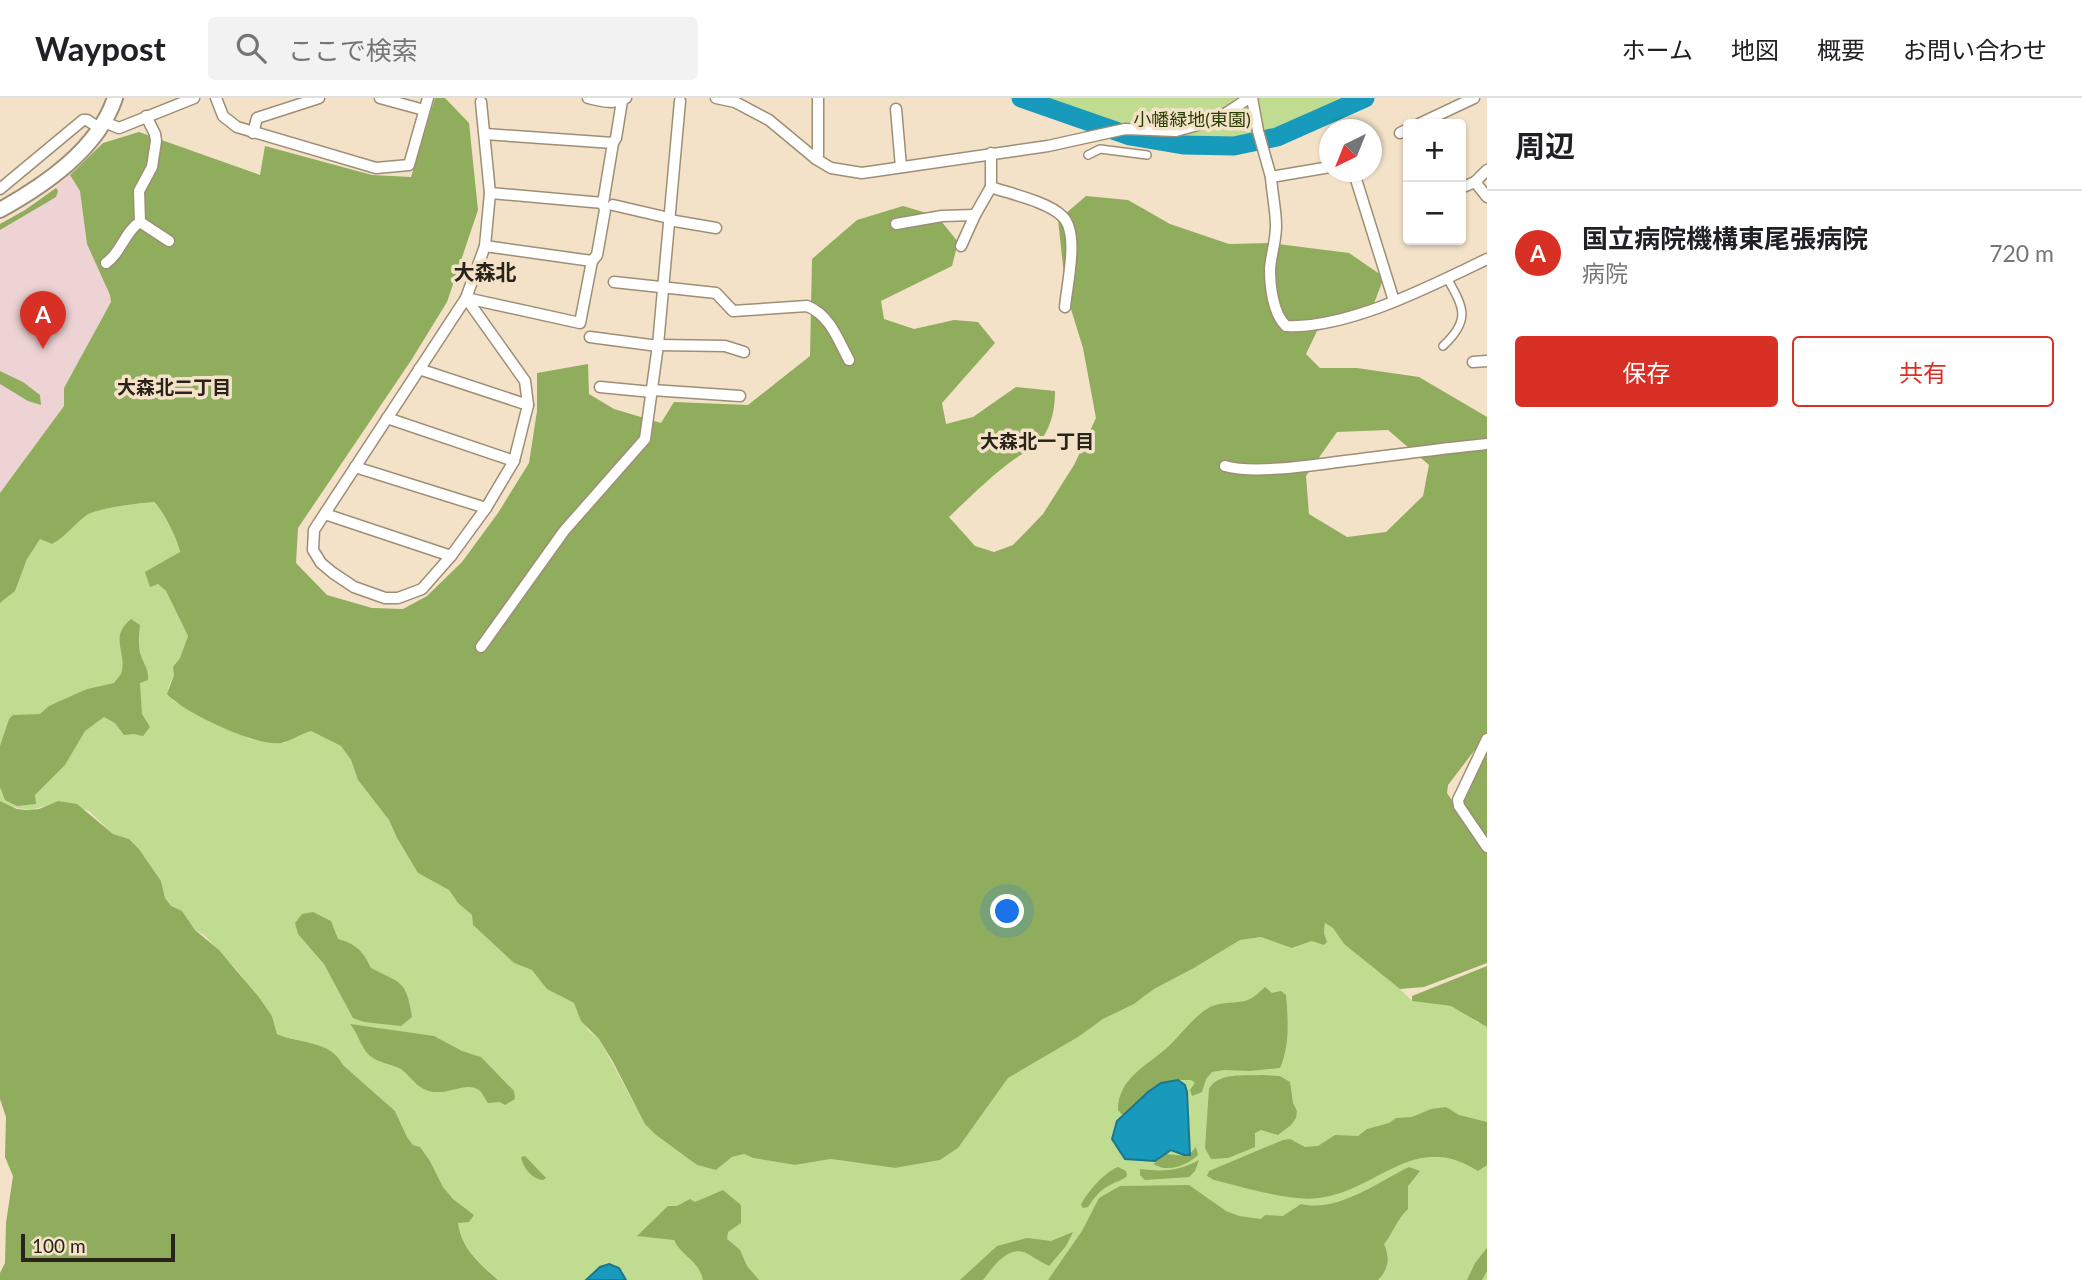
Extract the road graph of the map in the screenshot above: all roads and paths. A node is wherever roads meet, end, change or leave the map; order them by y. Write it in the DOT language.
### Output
graph roads {
  1 [pos="115,98"];
  2 [pos="194,98"];
  3 [pos="216,98"];
  4 [pos="319,98"];
  5 [pos="380,98"];
  6 [pos="428,98"];
  7 [pos="589,98"];
  8 [pos="716,98"];
  9 [pos="818,98"];
  10 [pos="1251,98"];
  11 [pos="1474,98"];
  12 [pos="480,99"];
  13 [pos="624,99"];
  14 [pos="680,99"];
  15 [pos="896,109"];
  16 [pos="424,110"];
  17 [pos="146,116"];
  18 [pos="1430,119"];
  19 [pos="102,125"];
  20 [pos="253,133"];
  21 [pos="485,134"];
  22 [pos="613,143"];
  23 [pos="991,153"];
  24 [pos="1088,155"];
  25 [pos="1147,155"];
  26 [pos="816,159"];
  27 [pos="901,167"];
  28 [pos="1319,169"];
  29 [pos="1487,170"];
  30 [pos="1271,177"];
  31 [pos="1357,182"];
  32 [pos="1475,182"];
  33 [pos="1466,186"];
  34 [pos="991,187"];
  35 [pos="0,189"];
  36 [pos="490,193"];
  37 [pos="1487,197"];
  38 [pos="608,204"];
  39 [pos="0,210"];
  40 [pos="975,215"];
  41 [pos="669,219"];
  42 [pos="140,222"];
  43 [pos="896,225"];
  44 [pos="716,228"];
  45 [pos="169,241"];
  46 [pos="485,246"];
  47 [pos="961,246"];
  48 [pos="1487,259"];
  49 [pos="592,261"];
  50 [pos="106,263"];
  51 [pos="1447,278"];
  52 [pos="614,282"];
  53 [pos="662,289"];
  54 [pos="466,298"];
  55 [pos="1394,301"];
  56 [pos="1065,307"];
  57 [pos="590,337"];
  58 [pos="658,345"];
  59 [pos="1443,346"];
  60 [pos="744,352"];
  61 [pos="849,360"];
  62 [pos="1487,361"];
  63 [pos="1473,362"];
  64 [pos="419,369"];
  65 [pos="600,387"];
  66 [pos="652,391"];
  67 [pos="740,396"];
  68 [pos="528,405"];
  69 [pos="387,418"];
  70 [pos="1487,444"];
  71 [pos="514,461"];
  72 [pos="1225,466"];
  73 [pos="355,467"];
  74 [pos="486,508"];
  75 [pos="325,514"];
  76 [pos="451,556"];
  77 [pos="481,647"];
  78 [pos="1487,739"];
  79 [pos="1487,846"];
  1 -- 19 [label="main road"];
  2 -- 17 [label="street"];
  3 -- 20 [label="street"];
  4 -- 20 [label="street"];
  5 -- 16 [label="street"];
  6 -- 16 [label="street"];
  7 -- 13 [label="street"];
  8 -- 26 [label="street"];
  9 -- 26 [label="street"];
  10 -- 23 [label="street"];
  10 -- 30 [label="street"];
  11 -- 18 [label="street"];
  12 -- 21 [label="street"];
  13 -- 22 [label="street"];
  14 -- 41 [label="street"];
  15 -- 27 [label="street"];
  16 -- 20 [label="street"];
  17 -- 19 [label="street"];
  17 -- 42 [label="street"];
  19 -- 35 [label="street"];
  19 -- 39 [label="main road"];
  21 -- 22 [label="street"];
  21 -- 36 [label="street"];
  22 -- 38 [label="street"];
  23 -- 27 [label="street"];
  23 -- 34 [label="street"];
  24 -- 25 [label="street"];
  26 -- 27 [label="street"];
  28 -- 30 [label="street"];
  29 -- 32 [label="street"];
  30 -- 55 [label="street"];
  31 -- 55 [label="street"];
  32 -- 33 [label="street"];
  32 -- 37 [label="street"];
  34 -- 40 [label="street"];
  34 -- 56 [label="street"];
  36 -- 38 [label="street"];
  36 -- 46 [label="street"];
  38 -- 41 [label="street"];
  38 -- 49 [label="street"];
  40 -- 43 [label="street"];
  40 -- 47 [label="street"];
  41 -- 44 [label="street"];
  41 -- 53 [label="street"];
  42 -- 45 [label="street"];
  42 -- 50 [label="street"];
  46 -- 49 [label="street"];
  46 -- 54 [label="street"];
  48 -- 51 [label="street"];
  49 -- 54 [label="street"];
  51 -- 55 [label="street"];
  51 -- 59 [label="street"];
  52 -- 53 [label="street"];
  53 -- 58 [label="street"];
  53 -- 61 [label="street"];
  54 -- 64 [label="street"];
  54 -- 68 [label="street"];
  57 -- 58 [label="street"];
  58 -- 60 [label="street"];
  58 -- 66 [label="street"];
  62 -- 63 [label="street"];
  64 -- 68 [label="street"];
  64 -- 69 [label="street"];
  65 -- 66 [label="street"];
  66 -- 67 [label="street"];
  66 -- 77 [label="street"];
  68 -- 71 [label="street"];
  69 -- 71 [label="street"];
  69 -- 73 [label="street"];
  70 -- 72 [label="street"];
  71 -- 74 [label="street"];
  73 -- 74 [label="street"];
  73 -- 75 [label="street"];
  74 -- 76 [label="street"];
  75 -- 76 [label="street"];
  75 -- 76 [label="street"];
  78 -- 79 [label="street"];
}
